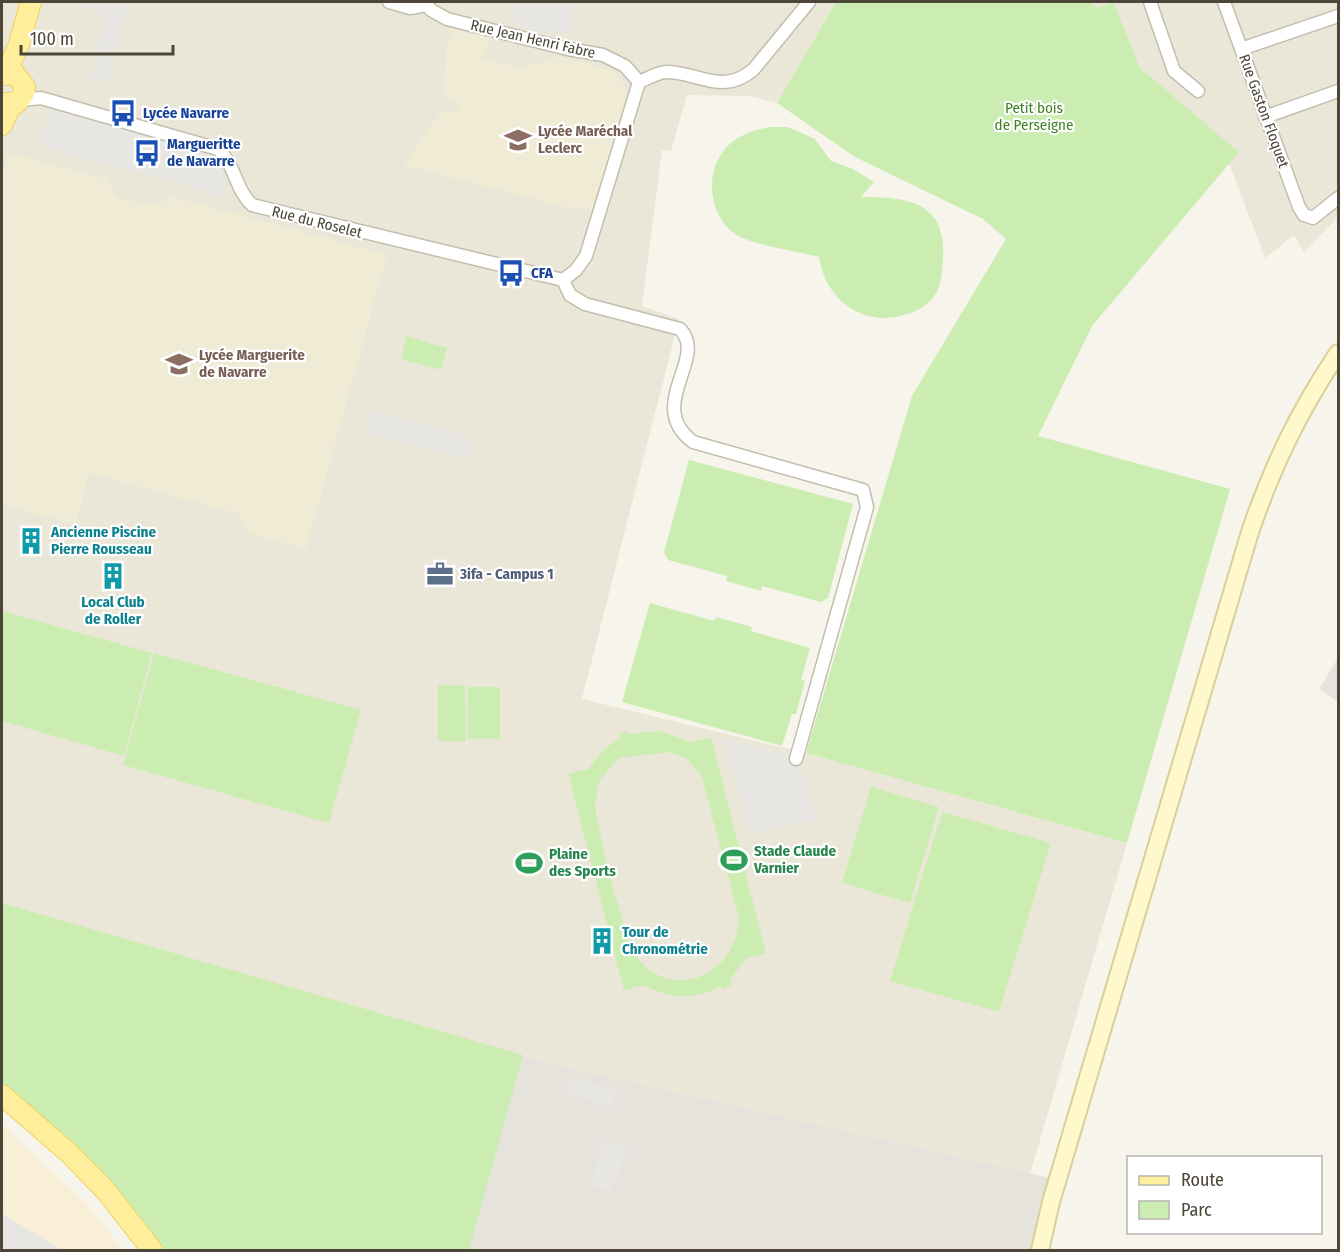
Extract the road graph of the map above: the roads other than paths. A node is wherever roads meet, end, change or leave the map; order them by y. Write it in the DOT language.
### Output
graph roads {
  1 [pos="31,2"];
  2 [pos="389,2"];
  3 [pos="809,2"];
  4 [pos="1150,2"];
  5 [pos="1224,2"];
  6 [pos="426,3"];
  7 [pos="1338,16"];
  8 [pos="1241,49"];
  9 [pos="639,82"];
  10 [pos="16,89"];
  11 [pos="1338,91"];
  12 [pos="1197,92"];
  13 [pos="1265,117"];
  14 [pos="2,124"];
  15 [pos="1338,198"];
  16 [pos="563,280"];
  17 [pos="1338,352"];
  18 [pos="796,759"];
  19 [pos="2,1095"];
  20 [pos="2,1101"];
  21 [pos="32,1122"];
  22 [pos="152,1251"];
  23 [pos="1040,1251"];
  1 -- 10 [label="main road"];
  2 -- 6 [label="street"];
  3 -- 9 [label="street"];
  4 -- 12 [label="street"];
  5 -- 8 [label="street, Rue Gaston Floquet"];
  6 -- 9 [label="street, Rue Jean Henri Fabre"];
  7 -- 8 [label="street"];
  8 -- 13 [label="street, Rue Gaston Floquet"];
  9 -- 16 [label="street"];
  10 -- 14 [label="main road"];
  10 -- 16 [label="street, Rue du Roselet"];
  11 -- 13 [label="street"];
  13 -- 15 [label="street, Rue Gaston Floquet"];
  16 -- 18 [label="street"];
  17 -- 23 [label="main road"];
  19 -- 21 [label="main road"];
  20 -- 21 [label="main road"];
  21 -- 22 [label="main road"];
}
